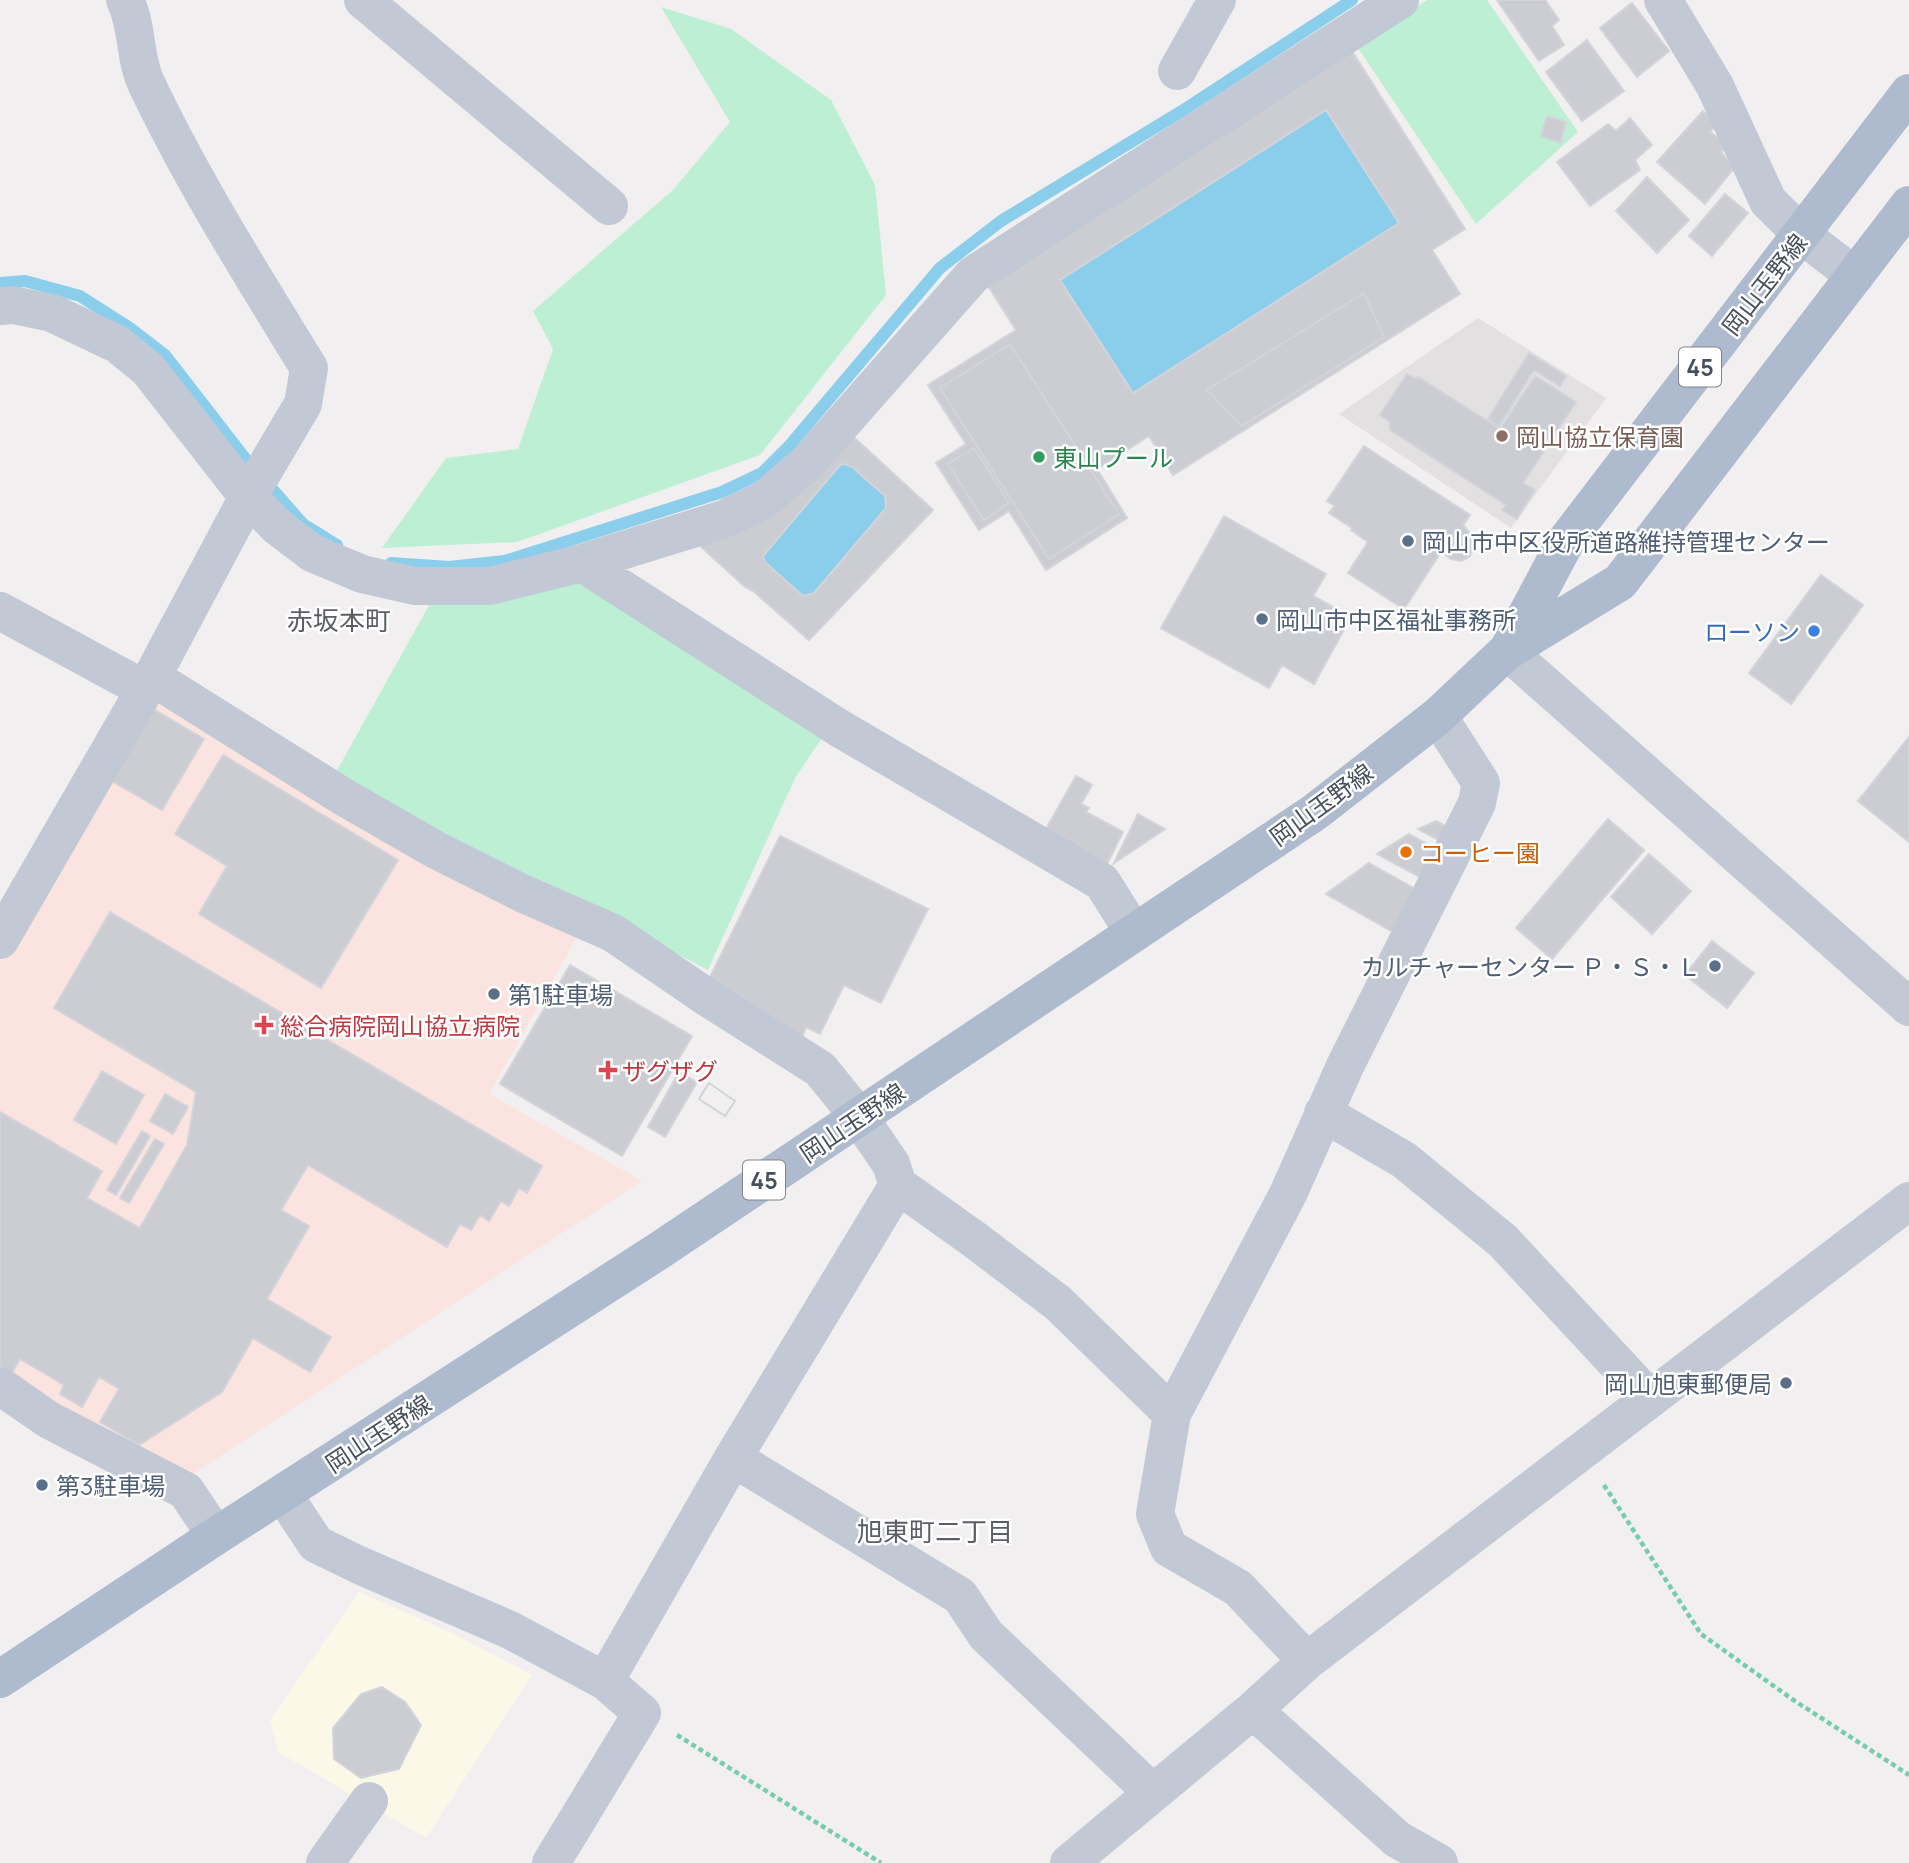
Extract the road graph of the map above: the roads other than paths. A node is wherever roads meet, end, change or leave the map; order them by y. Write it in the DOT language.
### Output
graph roads {
  1 [pos="363,0"];
  2 [pos="1217,0"];
  3 [pos="1400,0"];
  4 [pos="1663,0"];
  5 [pos="137,3"];
  6 [pos="1177,71"];
  7 [pos="1909,93"];
  8 [pos="1909,205"];
  9 [pos="609,206"];
  10 [pos="1802,235"];
  11 [pos="1855,276"];
  12 [pos="0,306"];
  13 [pos="257,483"];
  14 [pos="582,563"];
  15 [pos="0,611"];
  16 [pos="1507,652"];
  17 [pos="148,683"];
  18 [pos="1438,716"];
  19 [pos="1134,933"];
  20 [pos="0,940"];
  21 [pos="1909,1007"];
  22 [pos="1324,1113"];
  23 [pos="859,1117"];
  24 [pos="898,1185"];
  25 [pos="1909,1201"];
  26 [pos="0,1386"];
  27 [pos="1650,1399"];
  28 [pos="1172,1415"];
  29 [pos="733,1458"];
  30 [pos="283,1494"];
  31 [pos="216,1536"];
  32 [pos="1307,1661"];
  33 [pos="0,1679"];
  34 [pos="605,1681"];
  35 [pos="1253,1710"];
  36 [pos="1153,1793"];
  37 [pos="369,1801"];
  38 [pos="326,1863"];
  39 [pos="551,1863"];
  40 [pos="1069,1863"];
  41 [pos="1439,1863"];
  1 -- 9 [label="street"];
  2 -- 6 [label="street"];
  3 -- 14 [label="street"];
  4 -- 10 [label="street"];
  5 -- 13 [label="street"];
  7 -- 10 [label="main road, 岡山玉野線 / 45"];
  8 -- 11 [label="main road, 岡山玉野線 / 45"];
  10 -- 11 [label="street"];
  10 -- 16 [label="main road, 岡山玉野線 / 45"];
  11 -- 16 [label="main road, 岡山玉野線 / 45"];
  12 -- 13 [label="street"];
  13 -- 14 [label="street"];
  13 -- 17 [label="street"];
  14 -- 19 [label="street"];
  15 -- 17 [label="street"];
  16 -- 18 [label="main road, 岡山玉野線 / 45"];
  16 -- 21 [label="street"];
  17 -- 20 [label="street"];
  17 -- 23 [label="street"];
  18 -- 19 [label="main road, 岡山玉野線 / 45"];
  18 -- 22 [label="street"];
  19 -- 23 [label="main road, 岡山玉野線 / 45"];
  22 -- 27 [label="street"];
  22 -- 28 [label="street"];
  23 -- 24 [label="street"];
  23 -- 30 [label="main road, 岡山玉野線 / 45"];
  24 -- 28 [label="street"];
  24 -- 29 [label="street"];
  25 -- 27 [label="street"];
  26 -- 31 [label="street"];
  27 -- 32 [label="street"];
  28 -- 32 [label="street"];
  29 -- 34 [label="street"];
  29 -- 36 [label="street"];
  30 -- 31 [label="main road, 岡山玉野線 / 45"];
  30 -- 34 [label="street"];
  31 -- 33 [label="main road, 岡山玉野線 / 45"];
  32 -- 35 [label="street"];
  34 -- 39 [label="street"];
  35 -- 36 [label="street"];
  35 -- 41 [label="street"];
  36 -- 40 [label="street"];
  37 -- 38 [label="street"];
}
